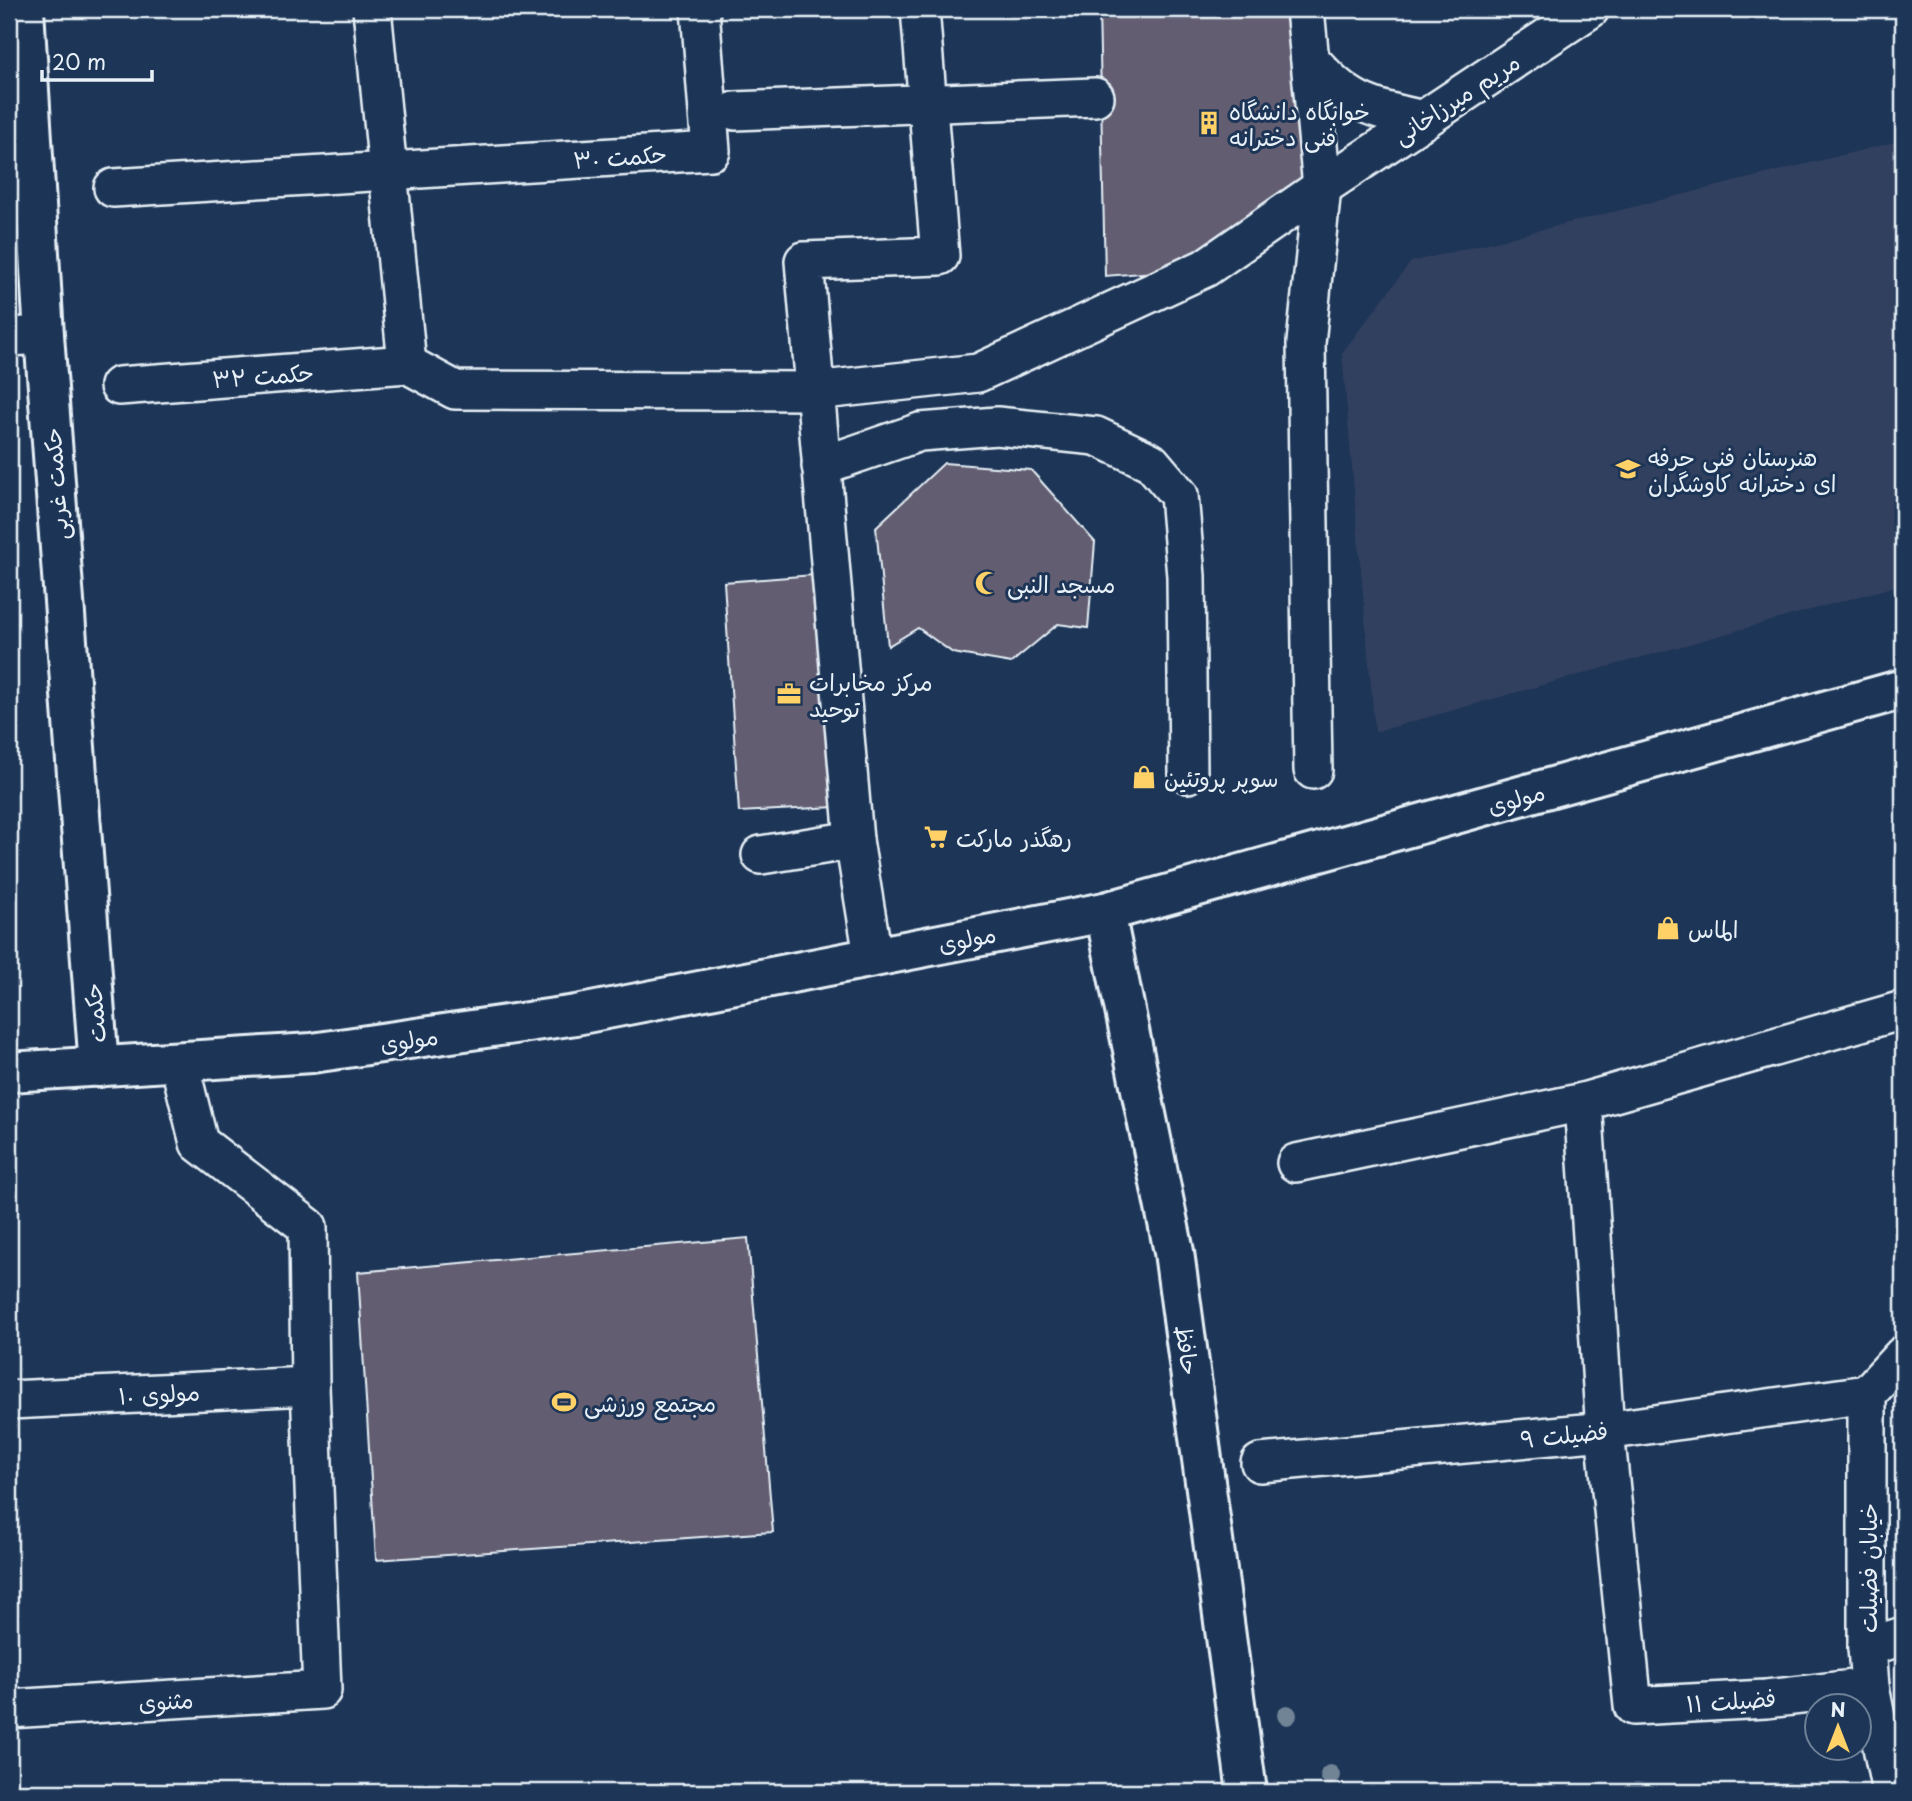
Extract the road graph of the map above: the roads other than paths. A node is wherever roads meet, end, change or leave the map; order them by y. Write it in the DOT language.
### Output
graph roads {
  1 [pos="23,9"];
  2 [pos="372,9"];
  3 [pos="700,9"];
  4 [pos="904,9"];
  5 [pos="919,9"];
  6 [pos="1306,9"];
  7 [pos="1590,9"];
  8 [pos="1310,59"];
  9 [pos="1095,97"];
  10 [pos="919,104"];
  11 [pos="735,111"];
  12 [pos="1423,120"];
  13 [pos="388,171"];
  14 [pos="1322,187"];
  15 [pos="113,188"];
  16 [pos="26,336"];
  17 [pos="407,364"];
  18 [pos="120,386"];
  19 [pos="814,391"];
  20 [pos="821,466"];
  21 [pos="1903,689"];
  22 [pos="1314,770"];
  23 [pos="1188,774"];
  24 [pos="854,839"];
  25 [pos="761,855"];
  26 [pos="1105,912"];
  27 [pos="873,956"];
  28 [pos="89,960"];
  29 [pos="1903,1010"];
  30 [pos="179,1062"];
  31 [pos="99,1067"];
  32 [pos="9,1072"];
  33 [pos="1583,1102"];
  34 [pos="1296,1163"];
  35 [pos="1903,1355"];
  36 [pos="310,1386"];
  37 [pos="1867,1394"];
  38 [pos="9,1400"];
  39 [pos="1605,1431"];
  40 [pos="1260,1463"];
  41 [pos="1903,1636"];
  42 [pos="1867,1647"];
  43 [pos="1870,1687"];
  44 [pos="9,1709"];
  45 [pos="1247,1792"];
  46 [pos="1891,1792"];
  1 -- 16 [label="main road, حکمت غربی"];
  2 -- 13 [label="street"];
  3 -- 13 [label="street, حکمت ۳۰"];
  4 -- 10 [label="street"];
  5 -- 10 [label="street"];
  6 -- 8 [label="street"];
  7 -- 12 [label="street, مریم میرزاخانی"];
  8 -- 12 [label="street"];
  8 -- 14 [label="street"];
  9 -- 10 [label="street"];
  10 -- 11 [label="street"];
  10 -- 19 [label="street"];
  12 -- 14 [label="street, مریم میرزاخانی"];
  13 -- 15 [label="street"];
  13 -- 17 [label="street"];
  14 -- 19 [label="street, مریم میرزاخانی"];
  14 -- 22 [label="street"];
  16 -- 28 [label="main road, حکمت غربی"];
  17 -- 18 [label="street, حکمت ۳۲"];
  17 -- 19 [label="street, مریم میرزاخانی"];
  19 -- 20 [label="street"];
  20 -- 23 [label="street"];
  20 -- 24 [label="street"];
  21 -- 26 [label="main road, مولوی"];
  24 -- 25 [label="street"];
  24 -- 27 [label="street"];
  26 -- 27 [label="main road, مولوی"];
  26 -- 45 [label="main road, حافظ"];
  27 -- 30 [label="main road, مولوی"];
  28 -- 31 [label="main road, حکمت"];
  29 -- 33 [label="street"];
  30 -- 31 [label="main road, مولوی"];
  30 -- 36 [label="street"];
  31 -- 32 [label="main road, مولوی"];
  33 -- 34 [label="street"];
  33 -- 39 [label="street"];
  35 -- 37 [label="street"];
  36 -- 38 [label="street, مولوی ۱۰"];
  36 -- 44 [label="street, مثنوی"];
  37 -- 39 [label="street, فضیلت ۹"];
  37 -- 42 [label="street, خیابان فضیلت"];
  39 -- 40 [label="street, فضیلت ۹"];
  39 -- 43 [label="street, فضیلت ۱۱"];
  41 -- 42 [label="street"];
  42 -- 43 [label="street, خیابان فضیلت"];
  43 -- 46 [label="street, خیابان فضیلت"];
}
